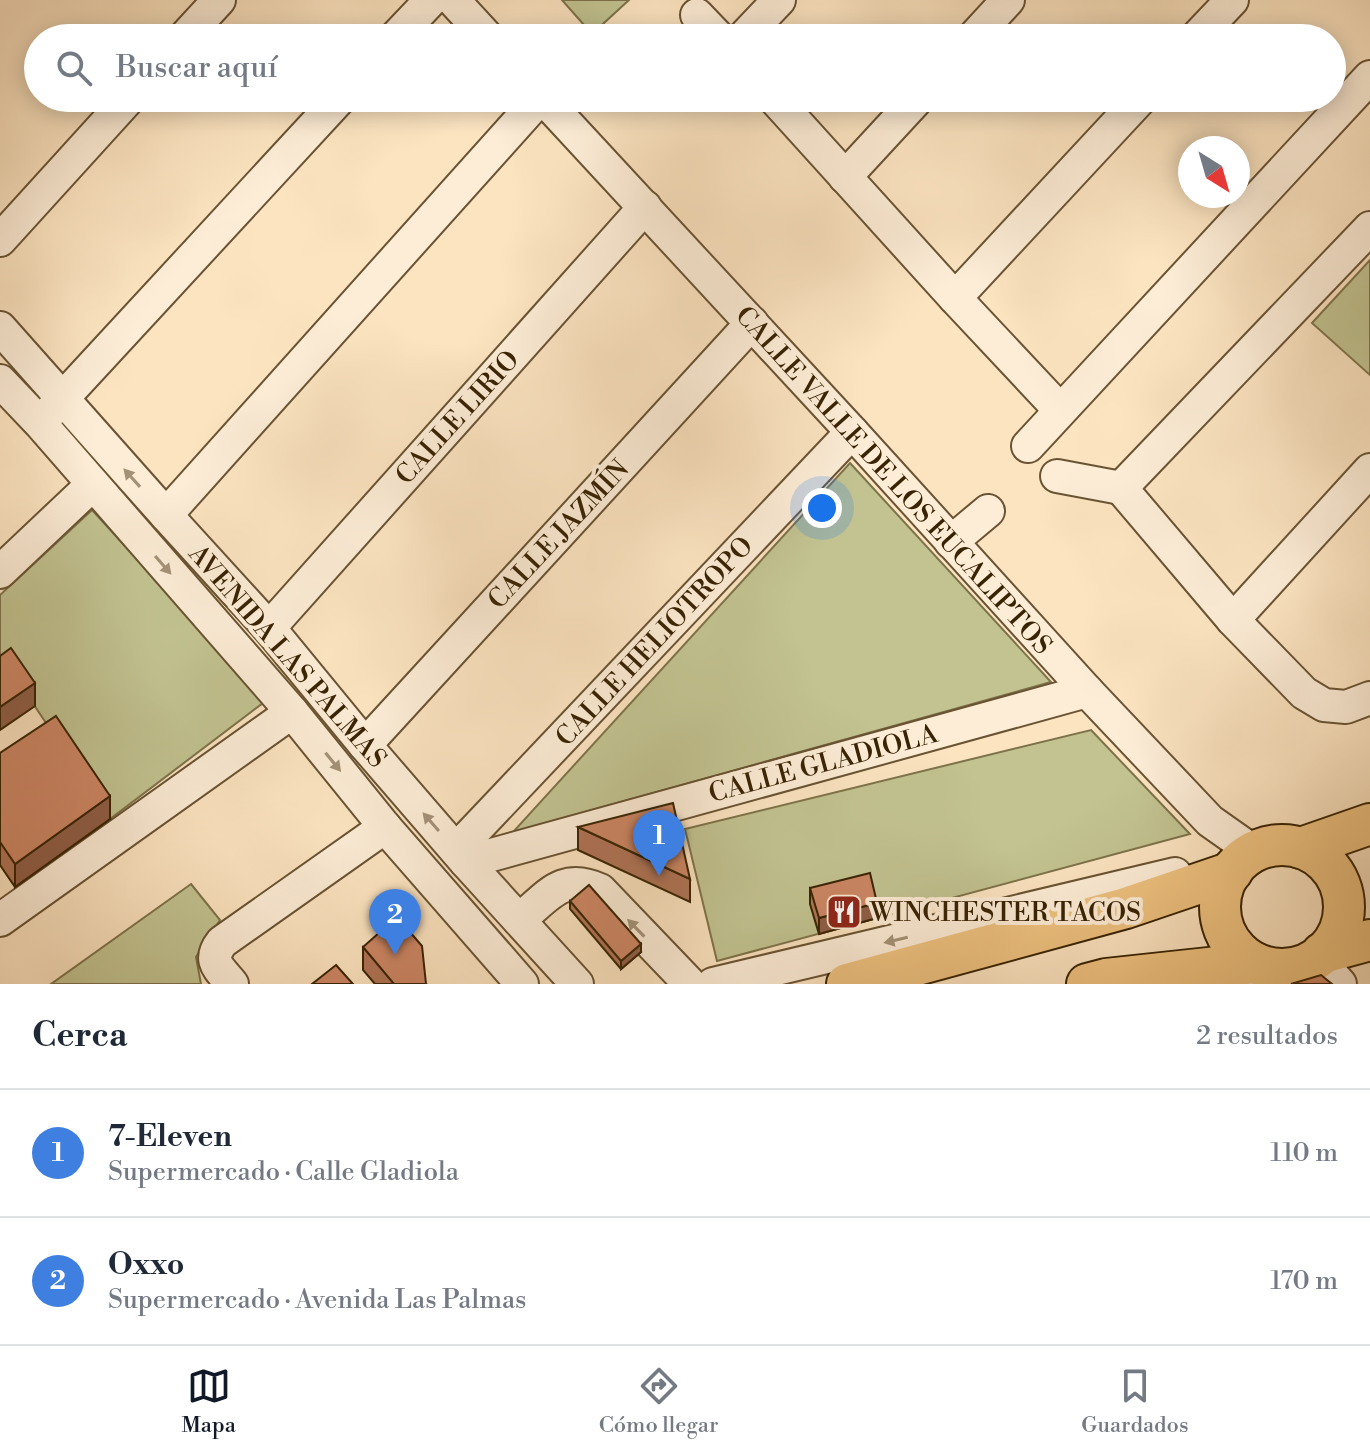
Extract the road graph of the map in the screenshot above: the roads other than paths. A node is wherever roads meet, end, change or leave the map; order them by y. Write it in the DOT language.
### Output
graph roads {
  1 [pos="219,0"];
  2 [pos="431,0"];
  3 [pos="453,0"];
  4 [pos="779,0"];
  5 [pos="1008,0"];
  6 [pos="1232,0"];
  7 [pos="697,15"];
  8 [pos="197,24"];
  9 [pos="408,24"];
  10 [pos="475,24"];
  11 [pos="706,24"];
  12 [pos="756,24"];
  13 [pos="986,24"];
  14 [pos="1209,24"];
  15 [pos="1370,77"];
  16 [pos="1346,103"];
  17 [pos="116,112"];
  18 [pos="327,112"];
  19 [pos="529,112"];
  20 [pos="555,112"];
  21 [pos="787,112"];
  22 [pos="905,112"];
  23 [pos="1128,112"];
  24 [pos="1337,112"];
  25 [pos="845,177"];
  26 [pos="645,207"];
  27 [pos="1370,228"];
  28 [pos="0,240"];
  29 [pos="955,298"];
  30 [pos="752,323"];
  31 [pos="0,328"];
  32 [pos="0,381"];
  33 [pos="62,399"];
  34 [pos="1060,410"];
  35 [pos="40,423"];
  36 [pos="852,432"];
  37 [pos="1028,446"];
  38 [pos="1370,470"];
  39 [pos="1057,476"];
  40 [pos="93,484"];
  41 [pos="1121,488"];
  42 [pos="988,511"];
  43 [pos="166,515"];
  44 [pos="951,542"];
  45 [pos="0,572"];
  46 [pos="1233,620"];
  47 [pos="269,628"];
  48 [pos="1087,691"];
  49 [pos="1358,702"];
  50 [pos="292,712"];
  51 [pos="365,745"];
  52 [pos="1370,824"];
  53 [pos="385,827"];
  54 [pos="548,839"];
  55 [pos="1301,848"];
  56 [pos="461,856"];
  57 [pos="1243,860"];
  58 [pos="563,884"];
  59 [pos="0,920"];
  60 [pos="519,920"];
  61 [pos="1370,940"];
  62 [pos="1294,969"];
  63 [pos="232,984"];
  64 [pos="522,984"];
  65 [pos="577,984"];
  66 [pos="690,984"];
  67 [pos="713,984"];
  68 [pos="847,984"];
  69 [pos="1087,984"];
  1 -- 8 [label="street"];
  2 -- 9 [label="street"];
  3 -- 10 [label="street"];
  4 -- 12 [label="street"];
  5 -- 13 [label="street"];
  6 -- 14 [label="street"];
  7 -- 11 [label="street"];
  15 -- 16 [label="street"];
  17 -- 28 [label="street"];
  18 -- 33 [label="street"];
  19 -- 43 [label="street"];
  20 -- 26 [label="street, CALLE VALLE DE LOS EUCALIPTOS"];
  21 -- 25 [label="street"];
  22 -- 25 [label="street"];
  23 -- 29 [label="street"];
  24 -- 34 [label="street"];
  25 -- 29 [label="street"];
  26 -- 30 [label="street, CALLE VALLE DE LOS EUCALIPTOS"];
  26 -- 47 [label="street, CALLE LIRIO"];
  27 -- 41 [label="street"];
  29 -- 34 [label="street"];
  30 -- 36 [label="street, CALLE VALLE DE LOS EUCALIPTOS"];
  30 -- 51 [label="street, CALLE JAZMÍN"];
  31 -- 33 [label="street, AVENIDA LAS PALMAS"];
  32 -- 35 [label="street, AVENIDA LAS PALMAS"];
  33 -- 35 [label="street"];
  43 -- 33 [label="street, AVENIDA LAS PALMAS, one-way"];
  34 -- 37 [label="street"];
  35 -- 40 [label="street, AVENIDA LAS PALMAS"];
  36 -- 44 [label="street, CALLE VALLE DE LOS EUCALIPTOS"];
  36 -- 56 [label="street, CALLE HELIOTROPO"];
  38 -- 46 [label="street"];
  39 -- 41 [label="street"];
  40 -- 45 [label="street"];
  40 -- 50 [label="street, AVENIDA LAS PALMAS, one-way"];
  41 -- 46 [label="street"];
  42 -- 44 [label="street"];
  43 -- 47 [label="street, AVENIDA LAS PALMAS"];
  44 -- 48 [label="street, CALLE VALLE DE LOS EUCALIPTOS"];
  46 -- 49 [label="street"];
  47 -- 51 [label="street, AVENIDA LAS PALMAS"];
  48 -- 54 [label="street, CALLE GLADIOLA"];
  48 -- 57 [label="street, CALLE VALLE DE LOS EUCALIPTOS"];
  50 -- 53 [label="street, AVENIDA LAS PALMAS, one-way"];
  50 -- 59 [label="street"];
  56 -- 51 [label="street, AVENIDA LAS PALMAS, one-way"];
  52 -- 55 [label="main road"];
  53 -- 63 [label="street"];
  53 -- 64 [label="street, AVENIDA LAS PALMAS"];
  54 -- 56 [label="street, CALLE GLADIOLA"];
  54 -- 58 [label="street"];
  55 -- 57 [label="main road"];
  55 -- 62 [label="main road"];
  56 -- 60 [label="street, AVENIDA LAS PALMAS"];
  57 -- 62 [label="main road"];
  57 -- 67 [label="street, one-way"];
  57 -- 68 [label="main road"];
  58 -- 60 [label="street"];
  66 -- 58 [label="street, one-way"];
  60 -- 65 [label="street, AVENIDA LAS PALMAS"];
  61 -- 62 [label="main road"];
  62 -- 69 [label="main road"];
}
